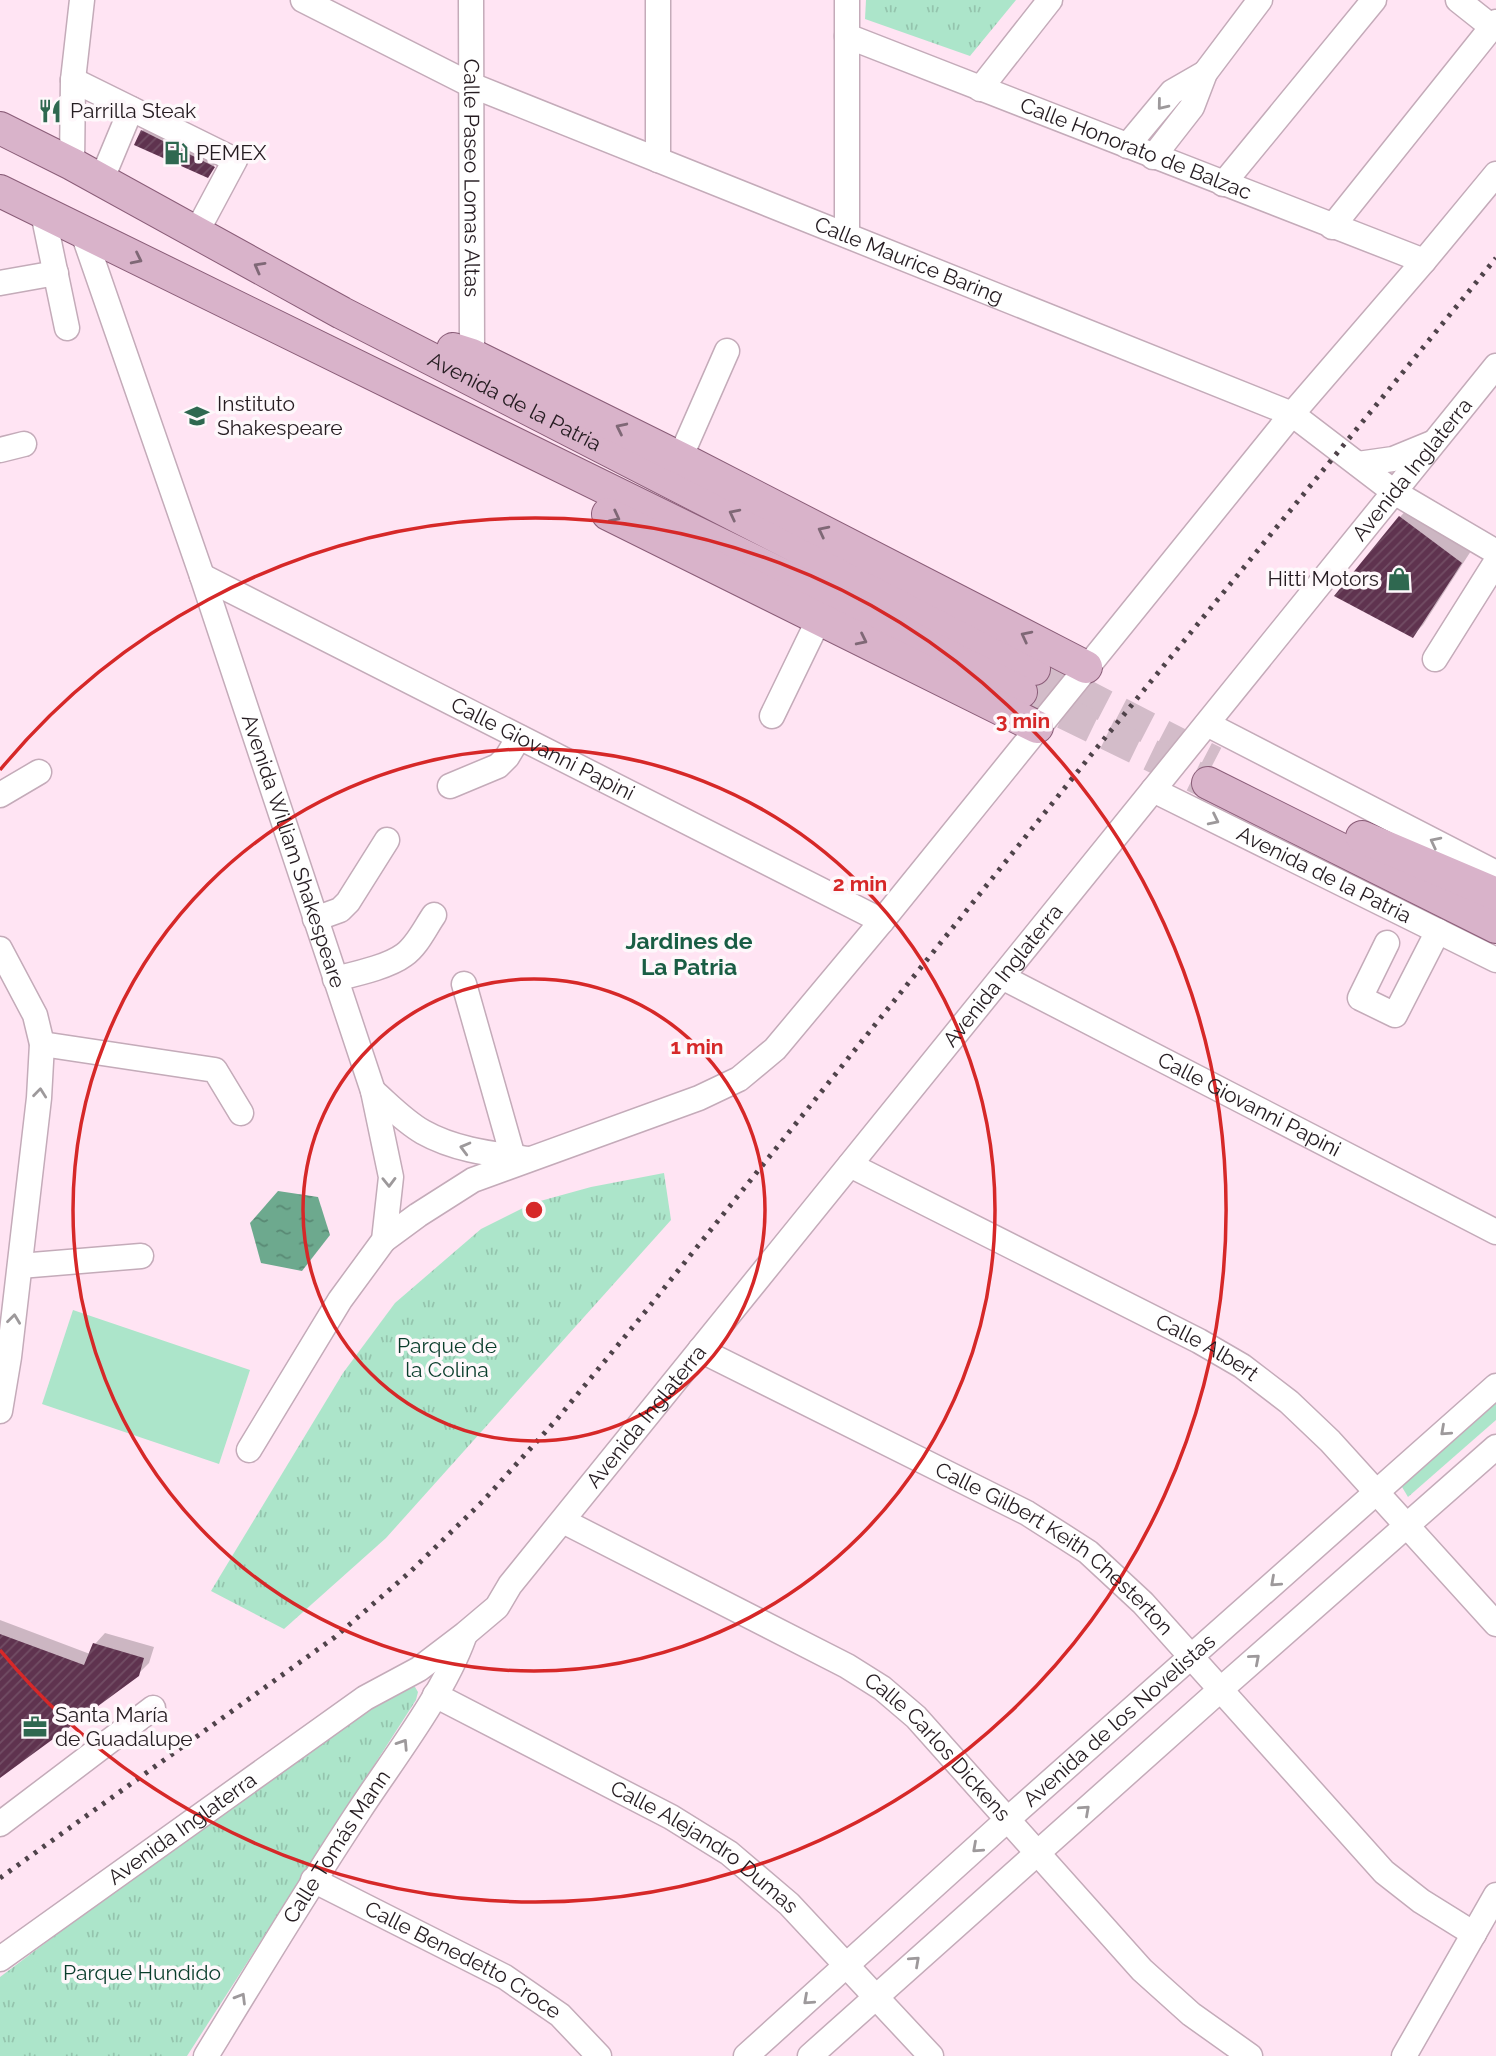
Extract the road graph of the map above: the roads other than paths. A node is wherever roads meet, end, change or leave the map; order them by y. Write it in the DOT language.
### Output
graph roads {
  1 [pos="82,0"];
  2 [pos="303,0"];
  3 [pos="471,0"];
  4 [pos="658,0"];
  5 [pos="846,0"];
  6 [pos="1050,0"];
  7 [pos="1260,0"];
  8 [pos="1374,0"];
  9 [pos="1458,0"];
  10 [pos="1494,25"];
  11 [pos="847,36"];
  12 [pos="1205,73"];
  13 [pos="73,80"];
  14 [pos="471,85"];
  15 [pos="980,89"];
  16 [pos="131,109"];
  17 [pos="0,128"];
  18 [pos="1127,146"];
  19 [pos="0,152"];
  20 [pos="1153,157"];
  21 [pos="658,160"];
  22 [pos="72,164"];
  23 [pos="1496,174"];
  24 [pos="101,181"];
  25 [pos="1223,184"];
  26 [pos="3,196"];
  27 [pos="43,213"];
  28 [pos="1332,227"];
  29 [pos="83,233"];
  30 [pos="196,233"];
  31 [pos="847,235"];
  32 [pos="1424,261"];
  33 [pos="56,273"];
  34 [pos="0,284"];
  35 [pos="319,300"];
  36 [pos="67,328"];
  37 [pos="300,339"];
  38 [pos="727,351"];
  39 [pos="472,355"];
  40 [pos="1496,366"];
  41 [pos="1292,414"];
  42 [pos="1435,441"];
  43 [pos="680,458"];
  44 [pos="1358,464"];
  45 [pos="1394,492"];
  46 [pos="1496,552"];
  47 [pos="1496,562"];
  48 [pos="202,576"];
  49 [pos="819,619"];
  50 [pos="1435,659"];
  51 [pos="1086,667"];
  52 [pos="772,716"];
  53 [pos="1207,724"];
  54 [pos="1037,727"];
  55 [pos="519,737"];
  56 [pos="39,772"];
  57 [pos="1211,773"];
  58 [pos="450,786"];
  59 [pos="1153,790"];
  60 [pos="0,795"];
  61 [pos="1334,834"];
  62 [pos="387,839"];
  63 [pos="1496,873"];
  64 [pos="1496,894"];
  65 [pos="1496,905"];
  66 [pos="434,915"];
  67 [pos="316,919"];
  68 [pos="882,920"];
  69 [pos="1496,927"];
  70 [pos="1438,931"];
  71 [pos="1387,943"];
  72 [pos="1496,944"];
  73 [pos="0,949"];
  74 [pos="1496,960"];
  75 [pos="1002,976"];
  76 [pos="335,979"];
  77 [pos="464,984"];
  78 [pos="42,1044"];
  79 [pos="373,1091"];
  80 [pos="242,1113"];
  81 [pos="406,1120"];
  82 [pos="381,1139"];
  83 [pos="522,1158"];
  84 [pos="849,1165"];
  85 [pos="1496,1232"];
  86 [pos="384,1240"];
  87 [pos="141,1256"];
  88 [pos="20,1266"];
  89 [pos="700,1350"];
  90 [pos="1496,1386"];
  91 [pos="0,1411"];
  92 [pos="1496,1447"];
  93 [pos="249,1451"];
  94 [pos="1378,1491"];
  95 [pos="563,1521"];
  96 [pos="1407,1525"];
  97 [pos="510,1585"];
  98 [pos="1496,1624"];
  99 [pos="465,1634"];
  100 [pos="1191,1657"];
  101 [pos="1220,1690"];
  102 [pos="435,1695"];
  103 [pos="365,1698"];
  104 [pos="153,1708"];
  105 [pos="1007,1821"];
  106 [pos="0,1824"];
  107 [pos="1036,1853"];
  108 [pos="313,1880"];
  109 [pos="1494,1901"];
  110 [pos="1474,1934"];
  111 [pos="0,1959"];
  112 [pos="847,1965"];
  113 [pos="876,1996"];
  114 [pos="206,2056"];
  115 [pos="599,2056"];
  116 [pos="746,2056"];
  117 [pos="810,2056"];
  118 [pos="931,2056"];
  119 [pos="1250,2056"];
  120 [pos="1404,2056"];
  1 -- 13 [label="street"];
  2 -- 14 [label="street, Calle Maurice Baring"];
  3 -- 14 [label="street, Calle Paseo Lomas Altas"];
  4 -- 21 [label="street"];
  5 -- 11 [label="street"];
  6 -- 15 [label="street"];
  7 -- 12 [label="street"];
  8 -- 25 [label="street"];
  9 -- 10 [label="street"];
  10 -- 28 [label="street"];
  11 -- 15 [label="street, Calle Honorato de Balzac"];
  11 -- 31 [label="street"];
  12 -- 18 [label="street, one-way"];
  12 -- 20 [label="street"];
  13 -- 16 [label="street"];
  13 -- 22 [label="street"];
  14 -- 21 [label="street, Calle Maurice Baring"];
  14 -- 39 [label="street, Calle Paseo Lomas Altas"];
  15 -- 18 [label="street, Calle Honorato de Balzac"];
  16 -- 24 [label="street"];
  16 -- 30 [label="street"];
  17 -- 22 [label="main road, Avenida de la Patria"];
  18 -- 20 [label="street, Calle Honorato de Balzac"];
  19 -- 22 [label="main road"];
  20 -- 25 [label="street, Calle Honorato de Balzac"];
  21 -- 31 [label="street, Calle Maurice Baring"];
  22 -- 24 [label="main road, Avenida de la Patria"];
  23 -- 32 [label="street"];
  24 -- 30 [label="main road, Avenida de la Patria"];
  25 -- 28 [label="street, Calle Honorato de Balzac"];
  26 -- 27 [label="main road, Avenida de la Patria"];
  27 -- 29 [label="main road, Avenida de la Patria"];
  27 -- 33 [label="street"];
  28 -- 32 [label="street, Calle Honorato de Balzac"];
  29 -- 37 [label="main road, Avenida de la Patria, one-way"];
  29 -- 48 [label="street, Avenida William Shakespeare"];
  35 -- 30 [label="main road, Avenida de la Patria, one-way"];
  31 -- 41 [label="street, Calle Maurice Baring"];
  32 -- 41 [label="street"];
  33 -- 34 [label="street"];
  33 -- 36 [label="street"];
  37 -- 35 [label="main road, Avenida de la Patria, one-way"];
  35 -- 39 [label="main road"];
  37 -- 49 [label="main road, one-way"];
  38 -- 43 [label="street"];
  43 -- 39 [label="main road, one-way"];
  40 -- 42 [label="street, Avenida Inglaterra"];
  41 -- 44 [label="street, Calle Maurice Baring"];
  41 -- 51 [label="street"];
  42 -- 44 [label="street"];
  42 -- 45 [label="street, Avenida Inglaterra"];
  51 -- 43 [label="main road, one-way"];
  44 -- 45 [label="street, Calle Maurice Baring"];
  45 -- 46 [label="street, Calle Maurice Baring"];
  45 -- 53 [label="street, Avenida Inglaterra"];
  47 -- 50 [label="street"];
  48 -- 55 [label="street, Calle Giovanni Papini"];
  48 -- 67 [label="street, Avenida William Shakespeare"];
  49 -- 52 [label="street"];
  49 -- 54 [label="main road, one-way"];
  51 -- 54 [label="street"];
  53 -- 59 [label="street, Avenida Inglaterra"];
  63 -- 53 [label="street, one-way"];
  54 -- 68 [label="street"];
  55 -- 58 [label="street"];
  55 -- 68 [label="street, Calle Giovanni Papini"];
  56 -- 60 [label="street"];
  57 -- 61 [label="main road, Avenida de la Patria"];
  59 -- 70 [label="street, Avenida de la Patria, one-way"];
  59 -- 75 [label="street, Avenida Inglaterra"];
  61 -- 64 [label="main road"];
  61 -- 65 [label="main road, Avenida de la Patria"];
  61 -- 69 [label="main road, Avenida de la Patria"];
  61 -- 72 [label="main road"];
  62 -- 67 [label="street"];
  66 -- 76 [label="street"];
  67 -- 76 [label="street, Avenida William Shakespeare"];
  68 -- 83 [label="street"];
  70 -- 71 [label="street"];
  70 -- 74 [label="street, Avenida de la Patria"];
  73 -- 78 [label="street"];
  75 -- 84 [label="street, Avenida Inglaterra"];
  75 -- 85 [label="street, Calle Giovanni Papini"];
  76 -- 79 [label="street, Avenida William Shakespeare"];
  77 -- 83 [label="street"];
  78 -- 80 [label="street"];
  88 -- 78 [label="street, one-way"];
  79 -- 81 [label="street"];
  79 -- 82 [label="street, Avenida William Shakespeare"];
  81 -- 82 [label="street"];
  83 -- 81 [label="street, one-way"];
  82 -- 86 [label="street, Avenida William Shakespeare, one-way"];
  83 -- 86 [label="street"];
  84 -- 89 [label="street, Avenida Inglaterra"];
  84 -- 94 [label="street, Calle Albert"];
  86 -- 93 [label="street, Avenida William Shakespeare"];
  87 -- 88 [label="street"];
  91 -- 88 [label="street, one-way"];
  89 -- 95 [label="street, Avenida Inglaterra"];
  89 -- 100 [label="street, Calle Gilbert Keith Chesterton"];
  90 -- 94 [label="street, Avenida de los Novelistas, one-way"];
  92 -- 96 [label="street, Avenida de los Novelistas"];
  94 -- 96 [label="street, Calle Albert"];
  94 -- 100 [label="street, Avenida de los Novelistas, one-way"];
  95 -- 97 [label="street, Avenida Inglaterra"];
  95 -- 105 [label="street, Calle Carlos Dickens"];
  96 -- 98 [label="street, Calle Albert"];
  101 -- 96 [label="street, Avenida de los Novelistas, one-way"];
  97 -- 99 [label="street, Avenida Inglaterra"];
  97 -- 103 [label="street, Avenida Inglaterra"];
  99 -- 102 [label="street, Calle Tomás Mann"];
  99 -- 103 [label="street, Avenida Inglaterra"];
  100 -- 101 [label="street, Calle Gilbert Keith Chesterton"];
  100 -- 105 [label="street, Avenida de los Novelistas"];
  107 -- 101 [label="street, Avenida de los Novelistas, one-way"];
  101 -- 110 [label="street, Calle Gilbert Keith Chesterton"];
  108 -- 102 [label="street, Calle Tomás Mann, one-way"];
  102 -- 112 [label="street, Calle Alejandro Dumas"];
  103 -- 111 [label="street, Avenida Inglaterra"];
  104 -- 106 [label="street"];
  105 -- 107 [label="street, Calle Carlos Dickens"];
  105 -- 112 [label="street, Avenida de los Novelistas, one-way"];
  113 -- 107 [label="street, Avenida de los Novelistas, one-way"];
  107 -- 119 [label="street, Calle Carlos Dickens"];
  114 -- 108 [label="street, Calle Tomás Mann, one-way"];
  108 -- 115 [label="street, Calle Benedetto Croce"];
  109 -- 110 [label="street"];
  110 -- 120 [label="street"];
  112 -- 113 [label="street, Calle Alejandro Dumas"];
  112 -- 116 [label="street, Avenida de los Novelistas, one-way"];
  113 -- 117 [label="street, Avenida de los Novelistas"];
  113 -- 118 [label="street, Calle Alejandro Dumas"];
}
